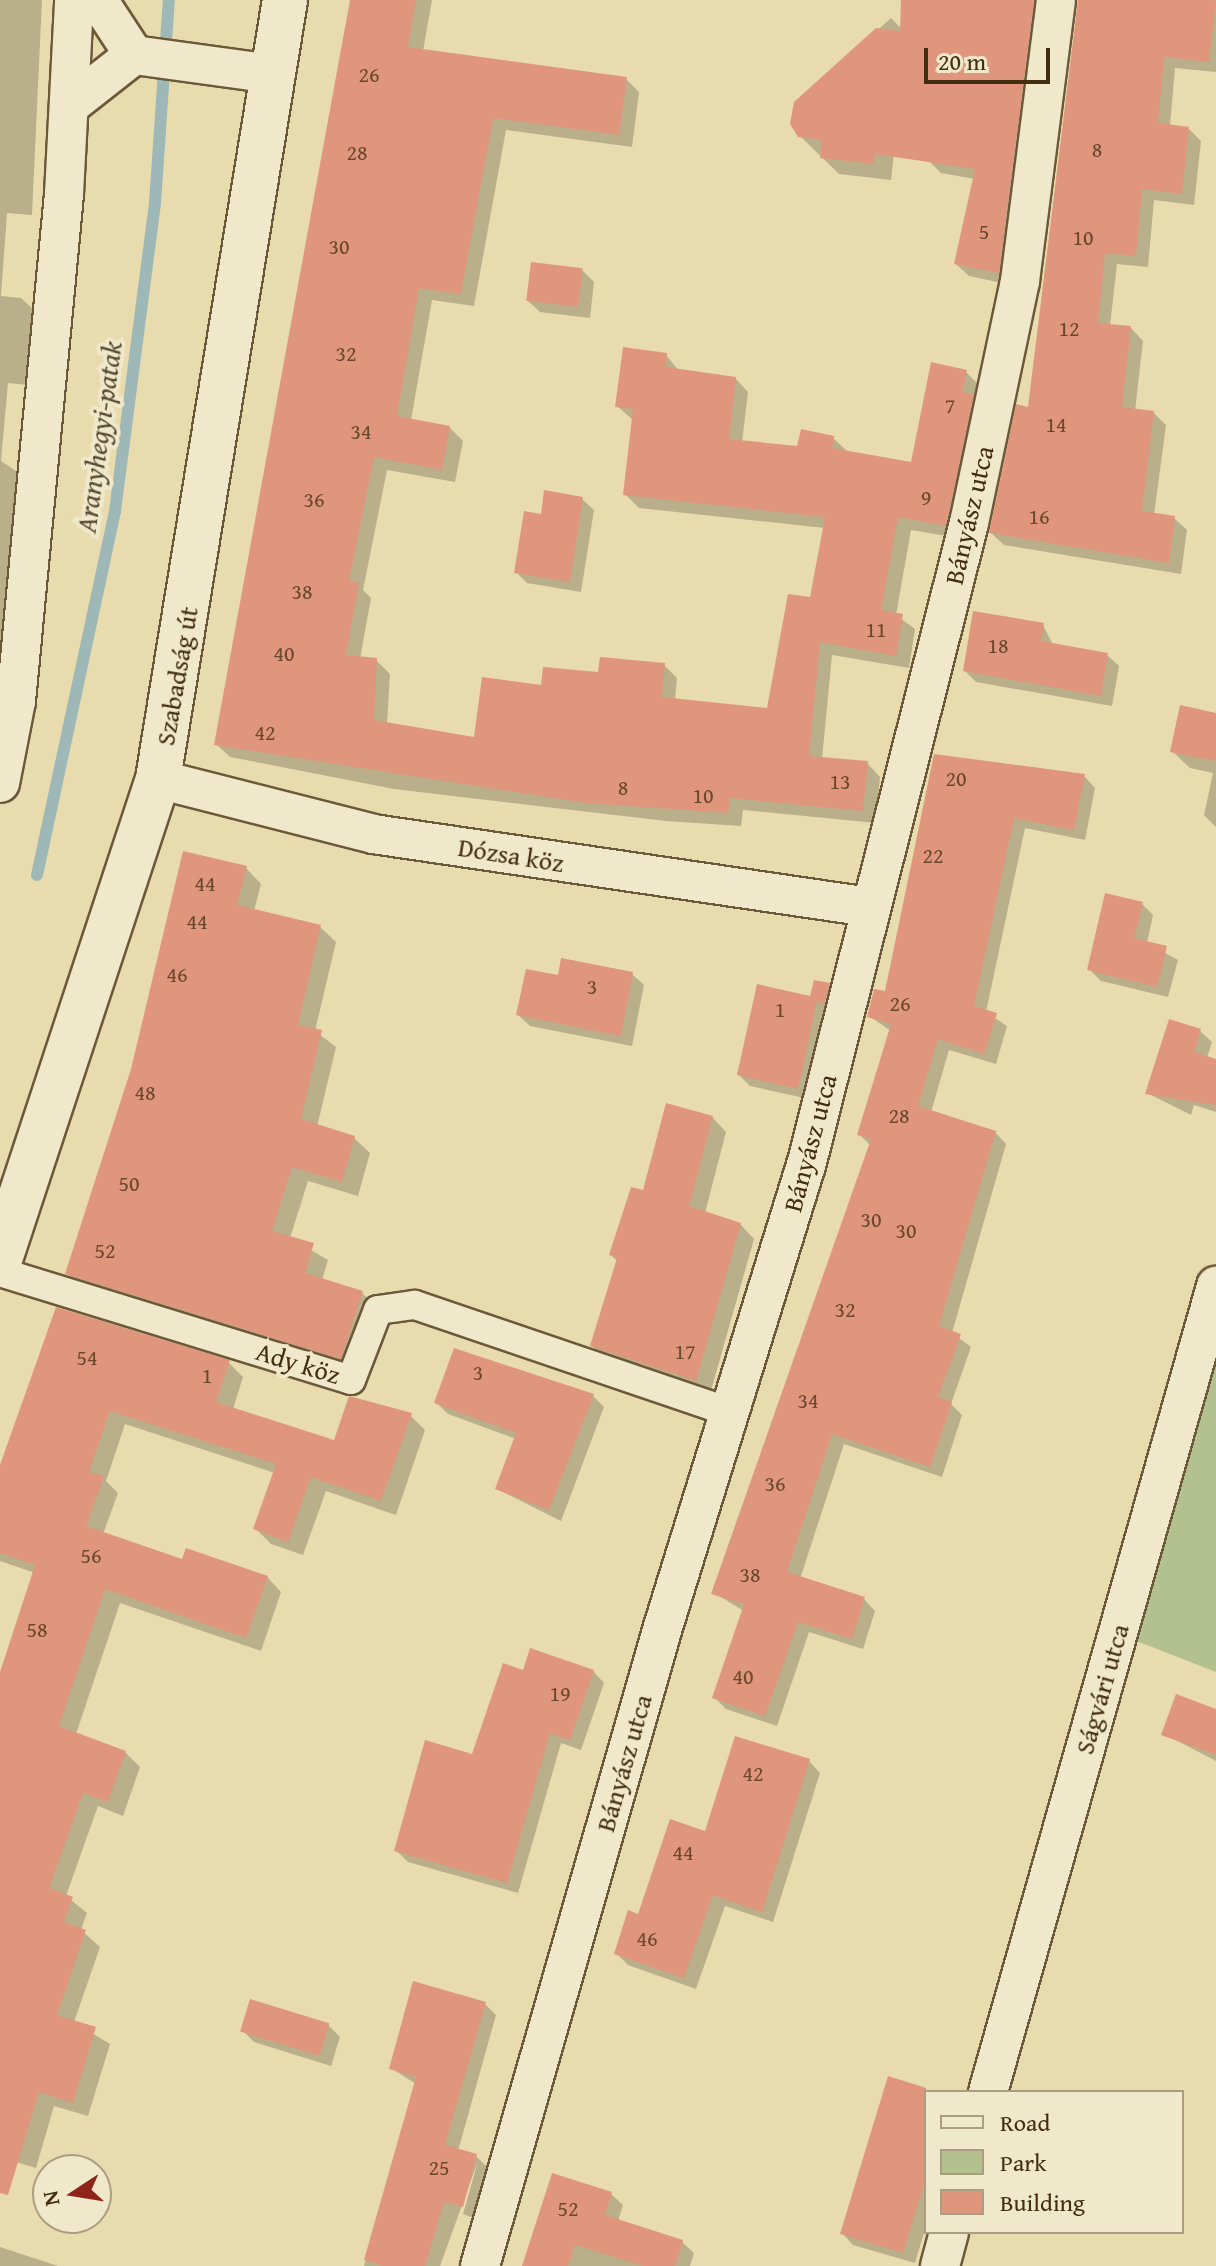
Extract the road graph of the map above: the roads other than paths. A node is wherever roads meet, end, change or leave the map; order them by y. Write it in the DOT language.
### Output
graph roads {
  1 [pos="74,0"];
  2 [pos="98,0"];
  3 [pos="285,0"];
  4 [pos="1056,0"];
  5 [pos="140,56"];
  6 [pos="273,74"];
  7 [pos="69,106"];
  8 [pos="158,779"];
  9 [pos="0,783"];
  10 [pos="869,907"];
  11 [pos="0,1259"];
  12 [pos="0,1272"];
  13 [pos="1216,1286"];
  14 [pos="730,1412"];
  15 [pos="989,2090"];
  16 [pos="948,2234"];
  17 [pos="480,2266"];
  18 [pos="940,2266"];
  1 -- 7 [label="street"];
  2 -- 5 [label="street"];
  3 -- 6 [label="main road, Szabadság út"];
  4 -- 10 [label="street, Bányász utca"];
  5 -- 6 [label="street"];
  5 -- 7 [label="street"];
  6 -- 8 [label="main road, Szabadság út"];
  7 -- 9 [label="street"];
  8 -- 10 [label="street, Dózsa köz"];
  8 -- 11 [label="main road, Szabadság út"];
  10 -- 14 [label="street, Bányász utca"];
  12 -- 14 [label="street, Ady köz"];
  13 -- 15 [label="street, Ságvári utca"];
  14 -- 17 [label="street, Bányász utca"];
  16 -- 18 [label="street"];
}
